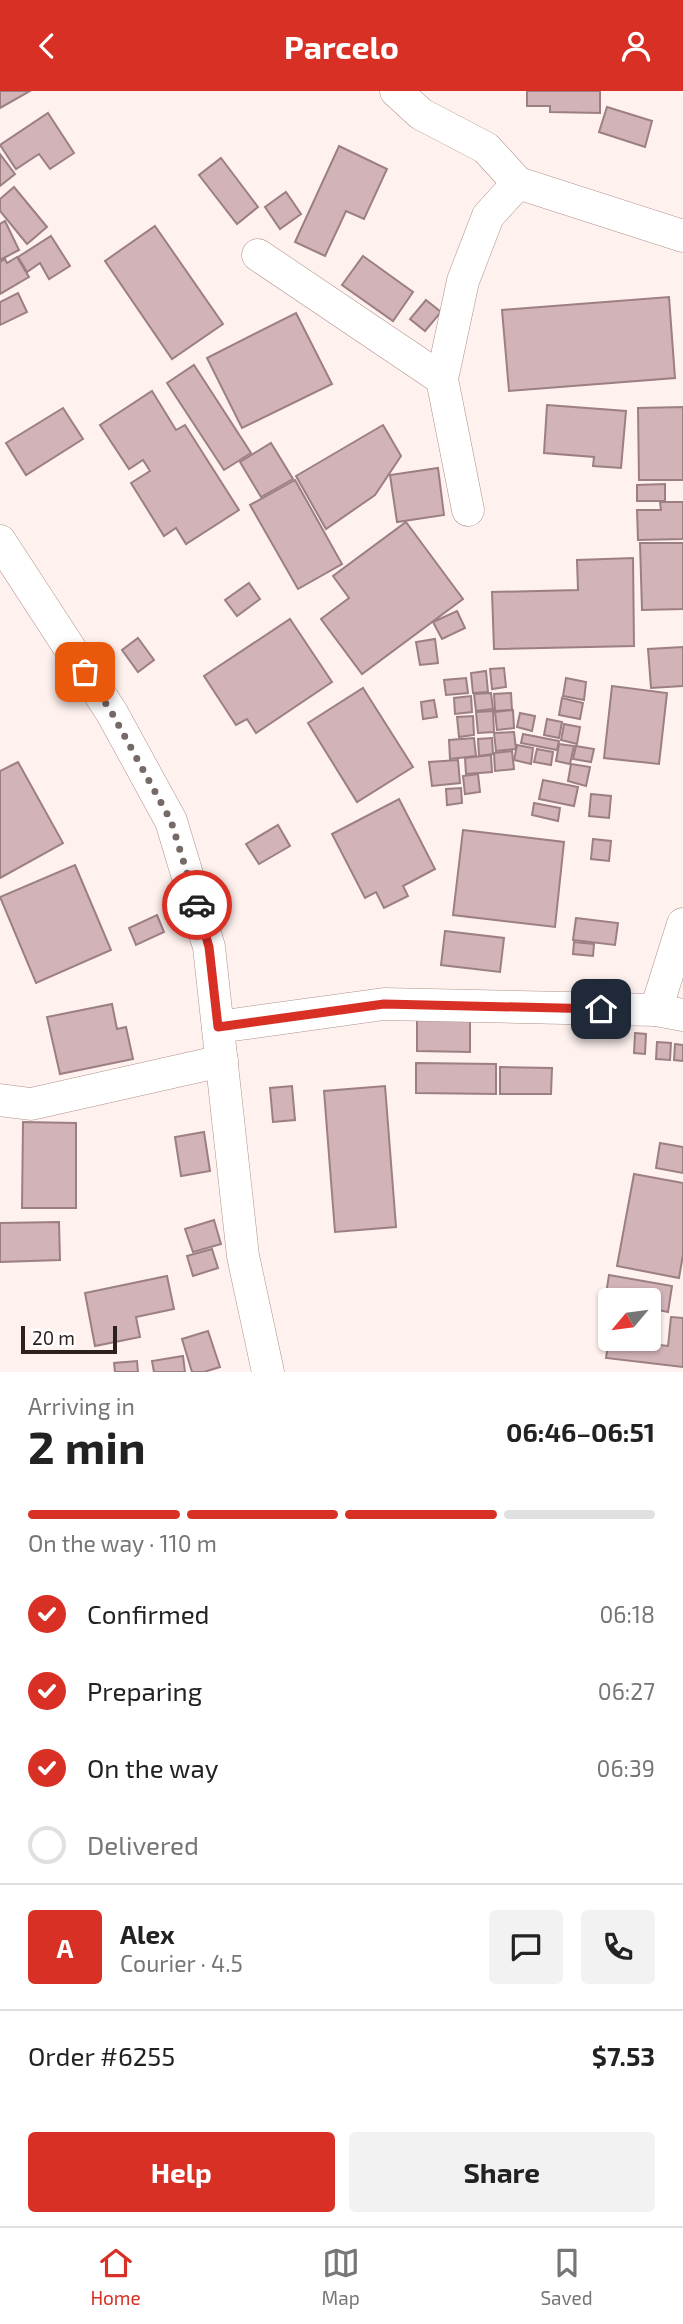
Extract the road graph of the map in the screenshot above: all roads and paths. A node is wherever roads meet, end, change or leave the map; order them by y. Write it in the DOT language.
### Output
graph roads {
  1 [pos="396,91"];
  2 [pos="518,183"];
  3 [pos="683,236"];
  4 [pos="258,255"];
  5 [pos="442,379"];
  6 [pos="468,510"];
  7 [pos="0,541"];
  8 [pos="683,924"];
  9 [pos="669,1012"];
  10 [pos="218,1027"];
  11 [pos="222,1061"];
  12 [pos="0,1101"];
  13 [pos="268,1372"];
  1 -- 2 [label="street"];
  2 -- 3 [label="street"];
  2 -- 5 [label="street"];
  4 -- 5 [label="street"];
  5 -- 6 [label="street"];
  7 -- 10 [label="street"];
  8 -- 9 [label="street"];
  9 -- 10 [label="street"];
  10 -- 11 [label="street"];
  11 -- 12 [label="street"];
  11 -- 13 [label="street"];
}
